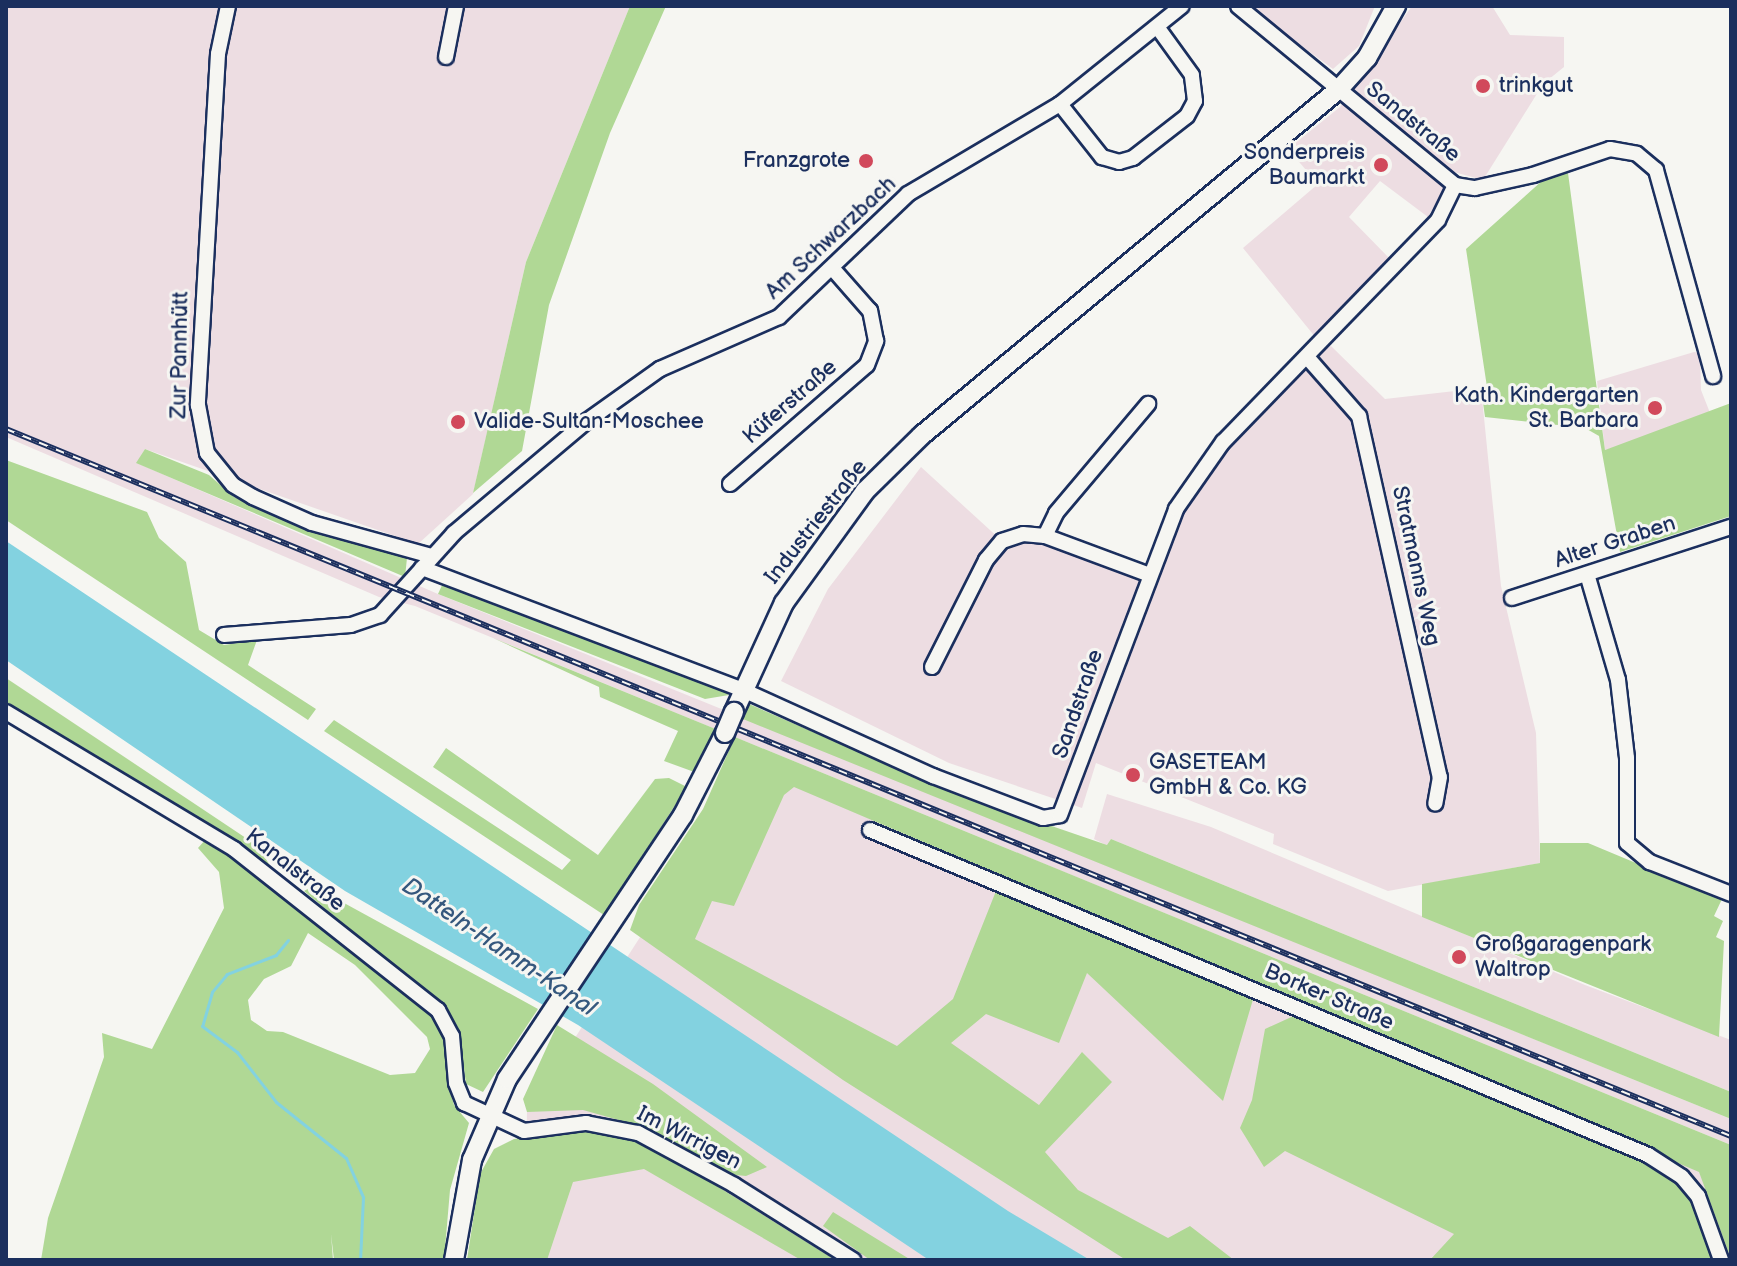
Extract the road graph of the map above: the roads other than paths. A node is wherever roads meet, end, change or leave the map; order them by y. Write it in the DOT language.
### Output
graph roads {
  1 [pos="228,6"];
  2 [pos="456,6"];
  3 [pos="1182,6"];
  4 [pos="1238,6"];
  5 [pos="1395,8"];
  6 [pos="1158,28"];
  7 [pos="446,57"];
  8 [pos="1339,89"];
  9 [pos="1060,104"];
  10 [pos="1455,185"];
  11 [pos="833,269"];
  12 [pos="1307,357"];
  13 [pos="1713,376"];
  14 [pos="1148,404"];
  15 [pos="730,484"];
  16 [pos="1731,527"];
  17 [pos="1045,536"];
  18 [pos="427,562"];
  19 [pos="1147,574"];
  20 [pos="1587,574"];
  21 [pos="1512,598"];
  22 [pos="224,635"];
  23 [pos="932,667"];
  24 [pos="743,690"];
  25 [pos="6,712"];
  26 [pos="1435,804"];
  27 [pos="870,830"];
  28 [pos="1731,894"];
  29 [pos="488,1117"];
  30 [pos="454,1260"];
  31 [pos="853,1260"];
  32 [pos="1721,1260"];
  1 -- 18 [label="street, Zur Pannhütt"];
  2 -- 7 [label="street"];
  3 -- 6 [label="street, Am Schwarzbach"];
  4 -- 8 [label="street"];
  5 -- 8 [label="main road, Industriestraße"];
  6 -- 9 [label="street, Am Schwarzbach"];
  6 -- 9 [label="street"];
  8 -- 10 [label="street, Sandstraße"];
  8 -- 24 [label="main road, Industriestraße"];
  9 -- 11 [label="street, Am Schwarzbach"];
  10 -- 12 [label="street, Sandstraße"];
  10 -- 13 [label="street"];
  11 -- 15 [label="street, Küferstraße"];
  11 -- 18 [label="street, Am Schwarzbach"];
  12 -- 19 [label="street, Sandstraße"];
  12 -- 26 [label="street, Stratmanns Weg"];
  14 -- 17 [label="street"];
  16 -- 20 [label="street, Alter Graben"];
  17 -- 19 [label="street"];
  17 -- 23 [label="street"];
  18 -- 22 [label="street, Am Schwarzbach"];
  18 -- 24 [label="street, Sandstraße"];
  19 -- 24 [label="street, Sandstraße"];
  20 -- 21 [label="street, Alter Graben"];
  20 -- 28 [label="street"];
  24 -- 29 [label="main road, Industriestraße, bridge"];
  25 -- 29 [label="street, Kanalstraße"];
  27 -- 32 [label="street, Borker Straße"];
  29 -- 30 [label="main road, Industriestraße"];
  29 -- 31 [label="street, Im Wirrigen"];
}
